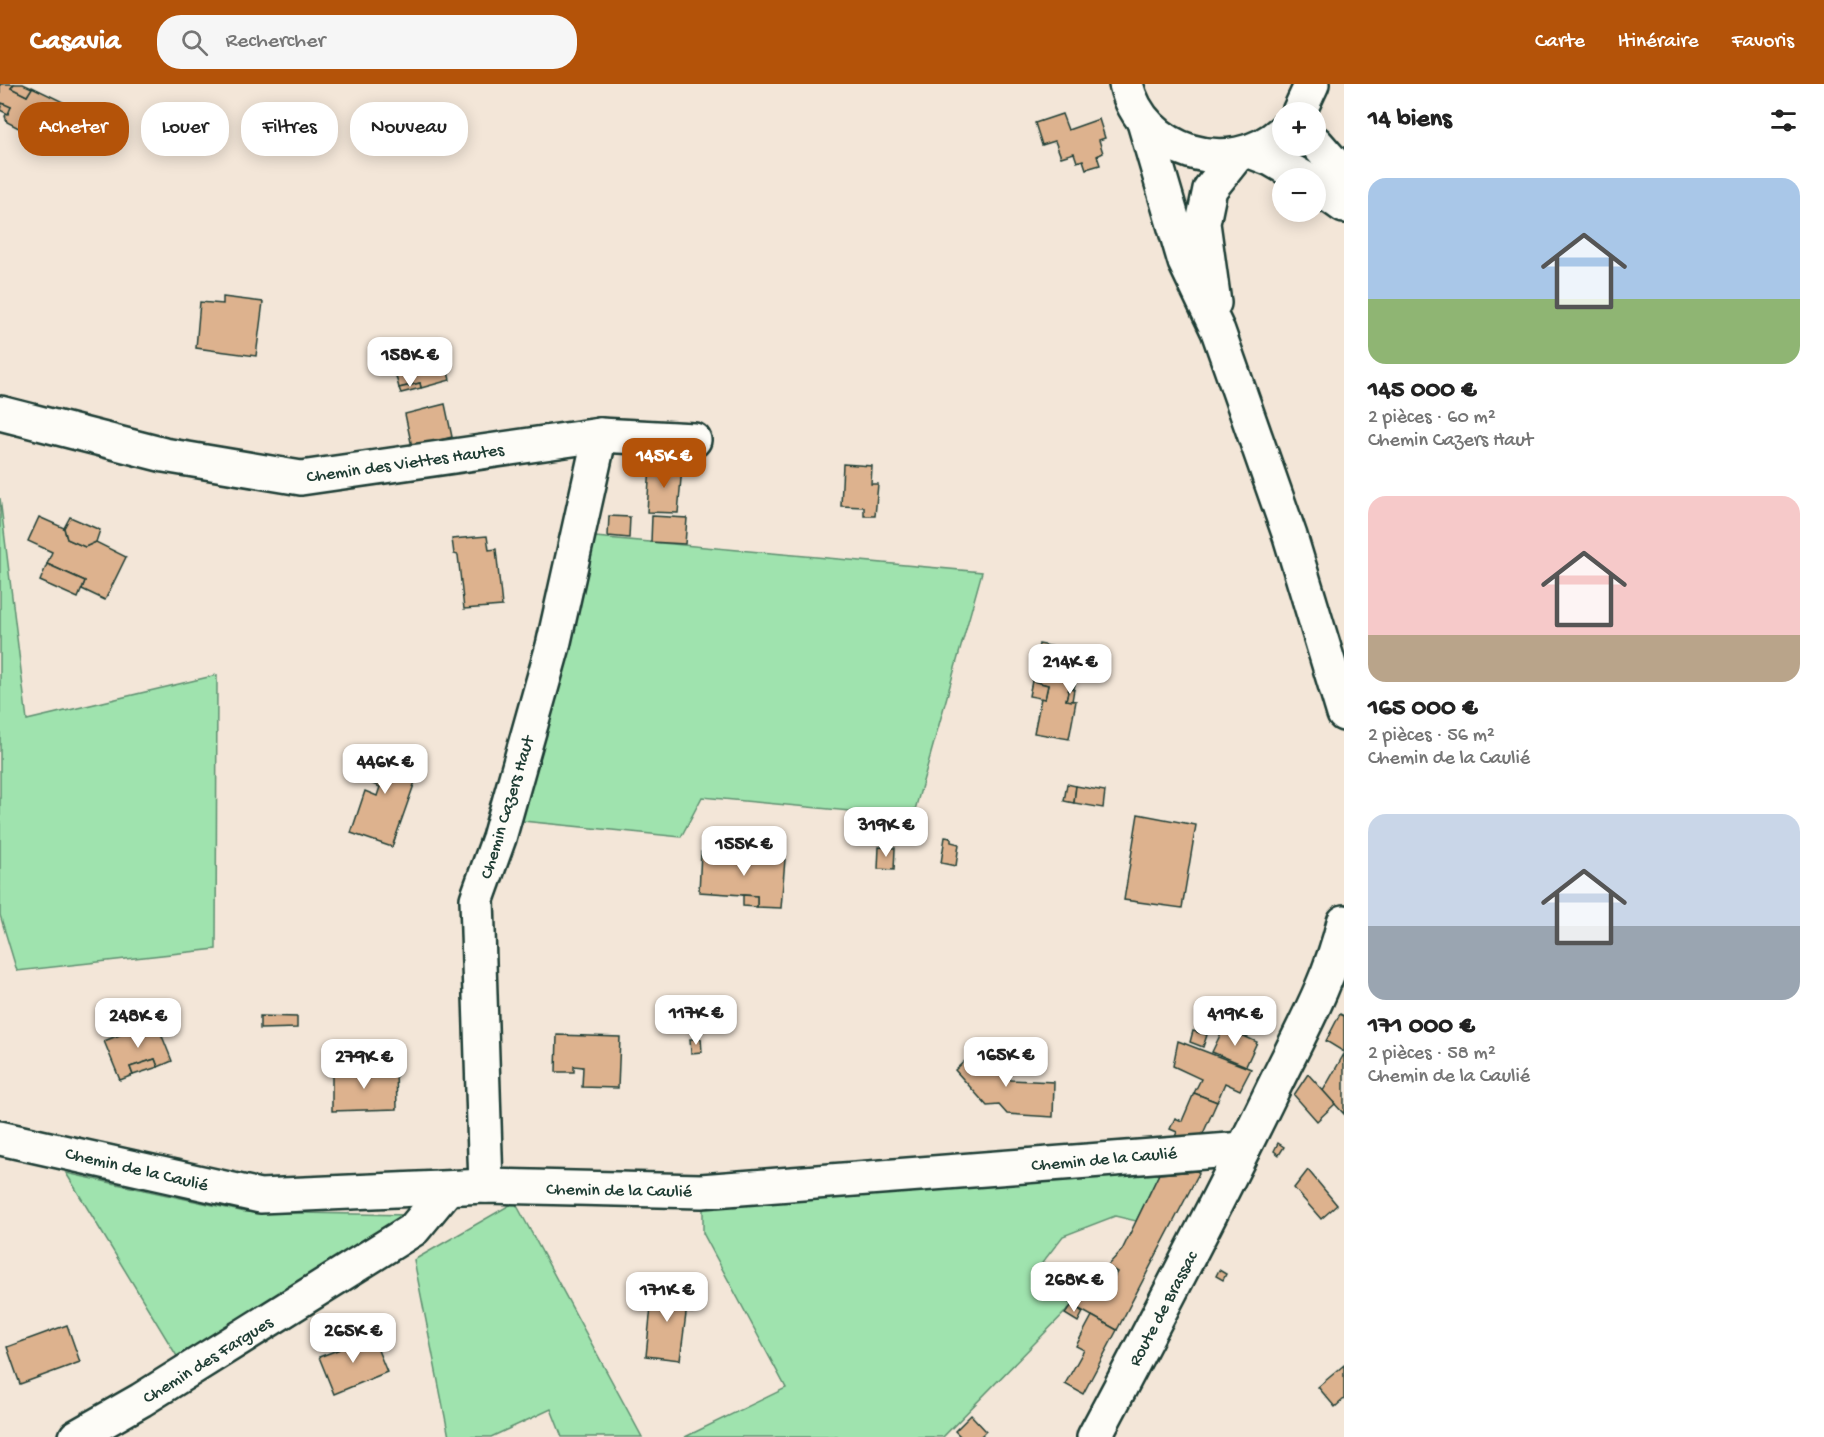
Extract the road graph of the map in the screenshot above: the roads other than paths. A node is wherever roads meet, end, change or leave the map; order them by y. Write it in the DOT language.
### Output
graph roads {
  1 [pos="1126,84"];
  2 [pos="1312,84"];
  3 [pos="1304,102"];
  4 [pos="1144,122"];
  5 [pos="1272,138"];
  6 [pos="1244,153"];
  7 [pos="1326,154"];
  8 [pos="1280,168"];
  9 [pos="1344,175"];
  10 [pos="1326,193"];
  11 [pos="1344,206"];
  12 [pos="1226,329"];
  13 [pos="0,413"];
  14 [pos="600,435"];
  15 [pos="694,440"];
  16 [pos="1344,714"];
  17 [pos="1344,922"];
  18 [pos="0,1138"];
  19 [pos="1243,1149"];
  20 [pos="486,1186"];
  21 [pos="447,1189"];
  22 [pos="76,1437"];
  23 [pos="1094,1437"];
  1 -- 4 [label="street"];
  2 -- 3 [label="street"];
  4 -- 6 [label="street"];
  4 -- 12 [label="street"];
  5 -- 6 [label="street"];
  6 -- 8 [label="street"];
  6 -- 12 [label="street"];
  7 -- 9 [label="street"];
  10 -- 11 [label="street"];
  12 -- 16 [label="street"];
  13 -- 14 [label="street, Chemin des Viettes Hautes"];
  14 -- 15 [label="street, Chemin des Viettes Hautes"];
  14 -- 20 [label="street, Chemin Cazers Haut"];
  17 -- 19 [label="street, Route de Brassac"];
  18 -- 21 [label="street, Chemin de la Caulié"];
  19 -- 20 [label="street, Chemin de la Caulié"];
  19 -- 23 [label="street, Route de Brassac"];
  20 -- 21 [label="street, Chemin de la Caulié"];
  21 -- 22 [label="street, Chemin des Fargues"];
}
